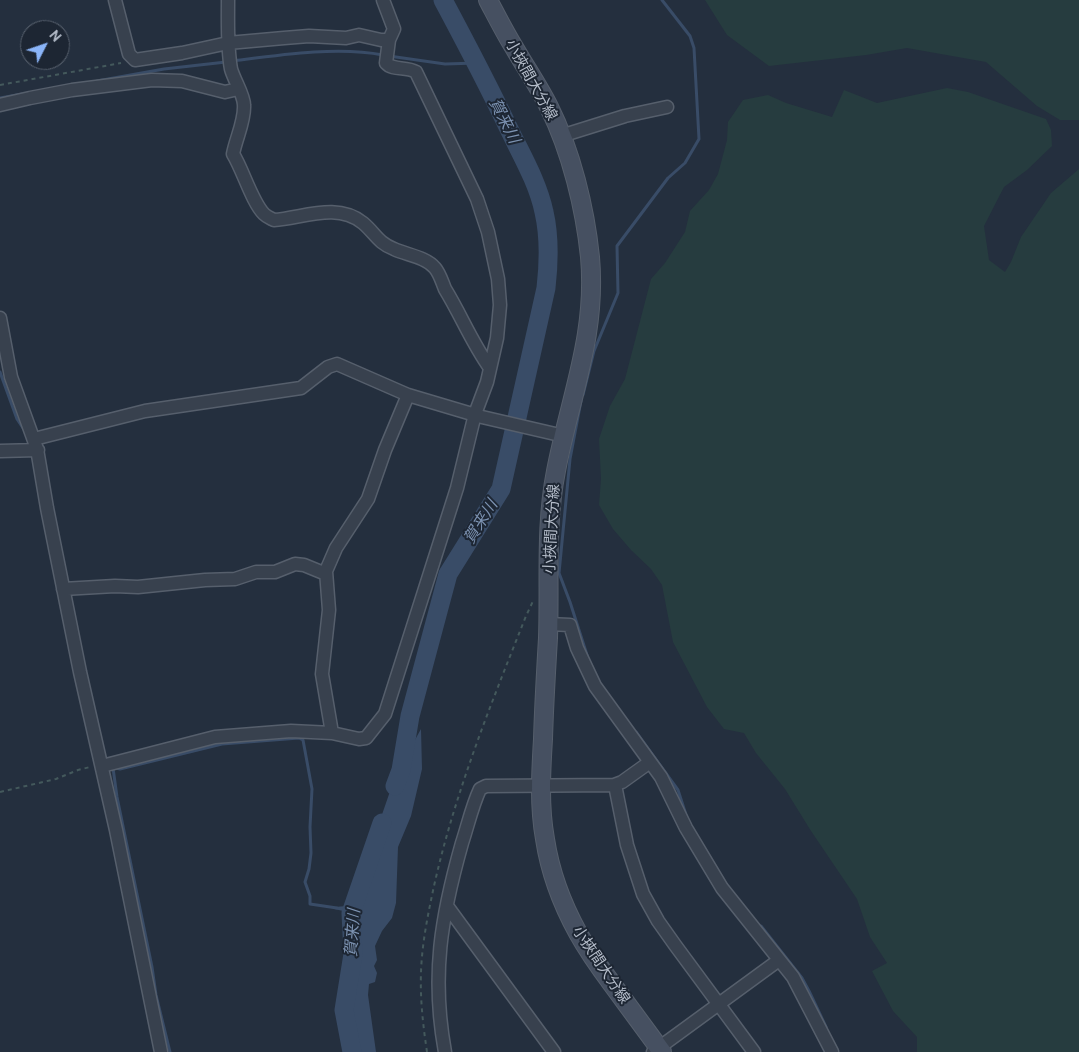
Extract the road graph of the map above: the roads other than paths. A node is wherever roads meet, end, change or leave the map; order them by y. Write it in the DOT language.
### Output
graph roads {
  1 [pos="115,0"];
  2 [pos="228,0"];
  3 [pos="383,0"];
  4 [pos="488,0"];
  5 [pos="389,40"];
  6 [pos="228,42"];
  7 [pos="238,90"];
  8 [pos="0,106"];
  9 [pos="667,107"];
  10 [pos="561,136"];
  11 [pos="0,318"];
  12 [pos="490,368"];
  13 [pos="408,395"];
  14 [pos="478,415"];
  15 [pos="558,435"];
  16 [pos="36,445"];
  17 [pos="0,451"];
  18 [pos="326,574"];
  19 [pos="63,589"];
  20 [pos="548,624"];
  21 [pos="332,733"];
  22 [pos="650,762"];
  23 [pos="102,766"];
  24 [pos="616,785"];
  25 [pos="542,786"];
  26 [pos="447,906"];
  27 [pos="779,960"];
  28 [pos="718,1004"];
  29 [pos="658,1051"];
  30 [pos="161,1052"];
  31 [pos="445,1052"];
  32 [pos="554,1052"];
  33 [pos="754,1052"];
  34 [pos="832,1052"];
  1 -- 6 [label="street"];
  2 -- 6 [label="street"];
  3 -- 5 [label="street"];
  4 -- 10 [label="main road, 小挾間大分線"];
  5 -- 6 [label="street"];
  5 -- 12 [label="street"];
  6 -- 7 [label="street"];
  7 -- 8 [label="street"];
  7 -- 12 [label="street"];
  9 -- 10 [label="street"];
  10 -- 15 [label="main road, 小挾間大分線"];
  11 -- 16 [label="street"];
  12 -- 14 [label="street"];
  13 -- 14 [label="street"];
  13 -- 16 [label="street"];
  13 -- 18 [label="street"];
  14 -- 15 [label="street"];
  14 -- 21 [label="street"];
  15 -- 20 [label="main road, 小挾間大分線"];
  16 -- 17 [label="street"];
  16 -- 19 [label="street"];
  18 -- 19 [label="street"];
  18 -- 21 [label="street"];
  19 -- 23 [label="street"];
  20 -- 22 [label="street"];
  20 -- 25 [label="main road, 小挾間大分線"];
  21 -- 23 [label="street"];
  22 -- 24 [label="street"];
  22 -- 27 [label="street"];
  23 -- 30 [label="street"];
  24 -- 25 [label="street"];
  24 -- 28 [label="street"];
  25 -- 26 [label="street"];
  25 -- 29 [label="main road, 小挾間大分線"];
  26 -- 31 [label="street"];
  26 -- 32 [label="street"];
  27 -- 28 [label="street"];
  27 -- 34 [label="street"];
  28 -- 29 [label="street"];
  28 -- 33 [label="street"];
}
